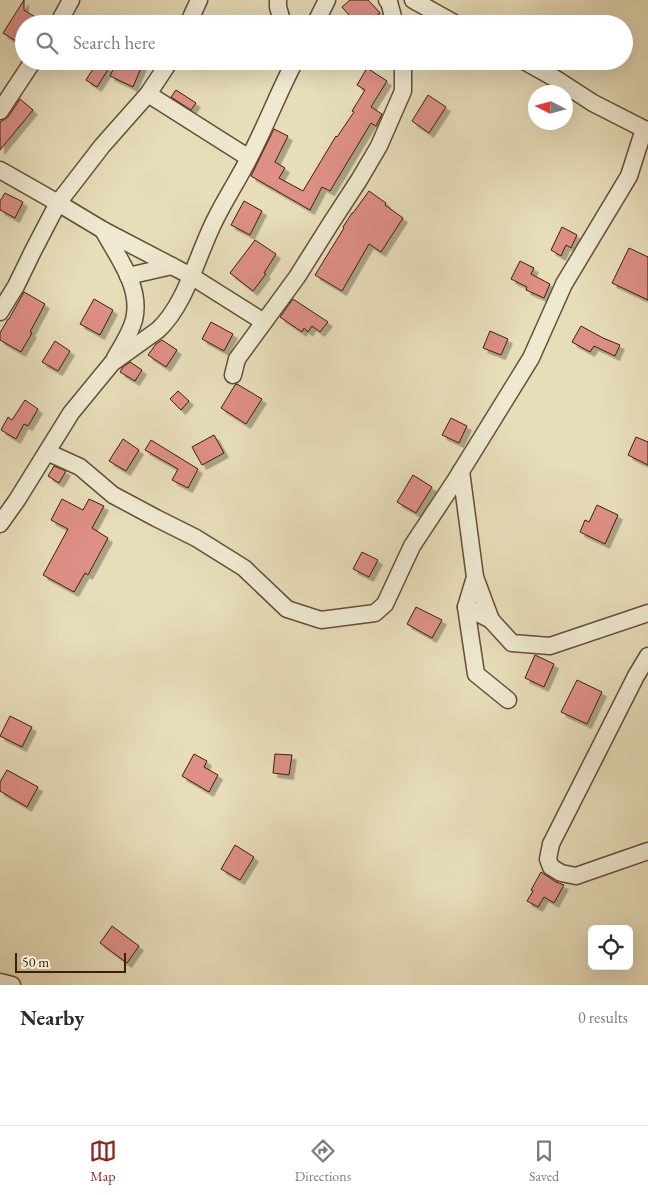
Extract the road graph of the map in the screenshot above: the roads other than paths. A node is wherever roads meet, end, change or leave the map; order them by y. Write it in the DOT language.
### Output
graph roads {
  1 [pos="71,0"];
  2 [pos="199,0"];
  3 [pos="278,0"];
  4 [pos="327,0"];
  5 [pos="386,0"];
  6 [pos="413,0"];
  7 [pos="63,15"];
  8 [pos="192,15"];
  9 [pos="280,15"];
  10 [pos="320,15"];
  11 [pos="393,15"];
  12 [pos="440,15"];
  13 [pos="27,70"];
  14 [pos="164,70"];
  15 [pos="291,70"];
  16 [pos="403,70"];
  17 [pos="540,70"];
  18 [pos="148,94"];
  19 [pos="0,111"];
  20 [pos="646,130"];
  21 [pos="249,158"];
  22 [pos="0,170"];
  23 [pos="58,203"];
  24 [pos="103,230"];
  25 [pos="172,266"];
  26 [pos="128,276"];
  27 [pos="191,276"];
  28 [pos="0,312"];
  29 [pos="264,322"];
  30 [pos="112,364"];
  31 [pos="233,375"];
  32 [pos="47,452"];
  33 [pos="461,471"];
  34 [pos="0,524"];
  35 [pos="475,577"];
  36 [pos="466,607"];
  37 [pos="648,613"];
  38 [pos="491,620"];
  39 [pos="648,656"];
  40 [pos="508,700"];
  41 [pos="648,851"];
  42 [pos="0,982"];
  43 [pos="12,985"];
  1 -- 7 [label="street"];
  2 -- 8 [label="street"];
  3 -- 9 [label="street"];
  4 -- 10 [label="street"];
  5 -- 11 [label="street"];
  6 -- 12 [label="street"];
  13 -- 19 [label="street"];
  14 -- 18 [label="street"];
  15 -- 21 [label="street"];
  16 -- 29 [label="street"];
  17 -- 20 [label="street"];
  18 -- 21 [label="street"];
  18 -- 23 [label="street"];
  20 -- 33 [label="street"];
  21 -- 27 [label="street"];
  22 -- 23 [label="street"];
  23 -- 24 [label="street"];
  23 -- 28 [label="street"];
  24 -- 25 [label="street"];
  24 -- 26 [label="street"];
  25 -- 26 [label="street"];
  25 -- 27 [label="street"];
  26 -- 30 [label="street"];
  27 -- 29 [label="street"];
  27 -- 30 [label="street"];
  29 -- 31 [label="street"];
  30 -- 32 [label="street"];
  32 -- 33 [label="street"];
  32 -- 34 [label="street"];
  33 -- 35 [label="street"];
  35 -- 36 [label="street"];
  35 -- 38 [label="street"];
  36 -- 38 [label="street"];
  36 -- 40 [label="street"];
  37 -- 38 [label="street"];
  39 -- 41 [label="street"];
  42 -- 43 [label="street"];
}
